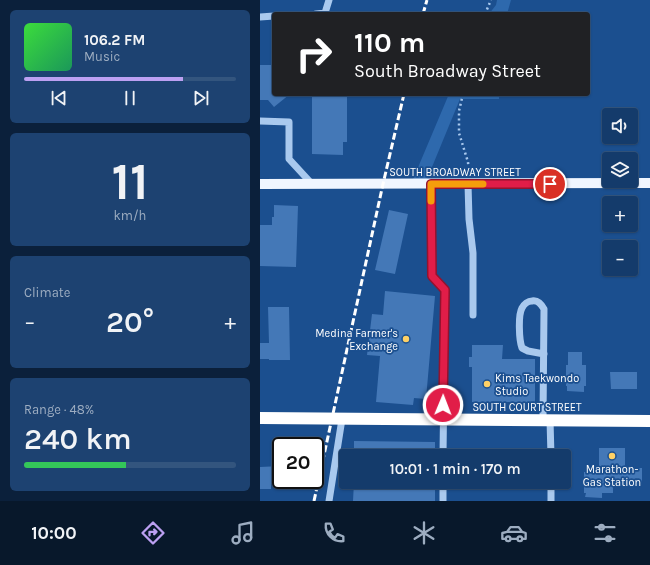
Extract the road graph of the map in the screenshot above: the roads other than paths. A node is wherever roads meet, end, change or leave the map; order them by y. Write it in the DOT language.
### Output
graph roads {
  1 [pos="329,0"];
  2 [pos="325,12"];
  3 [pos="272,16"];
  4 [pos="260,17"];
  5 [pos="260,121"];
  6 [pos="650,183"];
  7 [pos="260,184"];
  8 [pos="312,184"];
  9 [pos="431,184"];
  10 [pos="468,184"];
  11 [pos="473,315"];
  12 [pos="544,354"];
  13 [pos="260,418"];
  14 [pos="342,419"];
  15 [pos="443,420"];
  16 [pos="547,420"];
  17 [pos="650,421"];
  18 [pos="443,449"];
  19 [pos="550,449"];
  20 [pos="443,489"];
  21 [pos="551,489"];
  22 [pos="329,501"];
  23 [pos="443,501"];
  24 [pos="551,501"];
  1 -- 2 [label="street"];
  3 -- 4 [label="street"];
  5 -- 8 [label="street"];
  6 -- 10 [label="main road, SOUTH BROADWAY STREET"];
  7 -- 8 [label="main road, SOUTH BROADWAY STREET"];
  8 -- 9 [label="main road, SOUTH BROADWAY STREET"];
  9 -- 10 [label="main road, SOUTH BROADWAY STREET"];
  9 -- 15 [label="street"];
  10 -- 11 [label="street"];
  12 -- 12 [label="street"];
  12 -- 16 [label="street"];
  13 -- 14 [label="highway, SOUTH COURT STREET"];
  14 -- 15 [label="highway, SOUTH COURT STREET"];
  14 -- 22 [label="street"];
  15 -- 16 [label="highway, SOUTH COURT STREET"];
  15 -- 18 [label="street"];
  16 -- 17 [label="highway, SOUTH COURT STREET"];
  16 -- 19 [label="street"];
  20 -- 23 [label="street"];
  21 -- 24 [label="street"];
}
